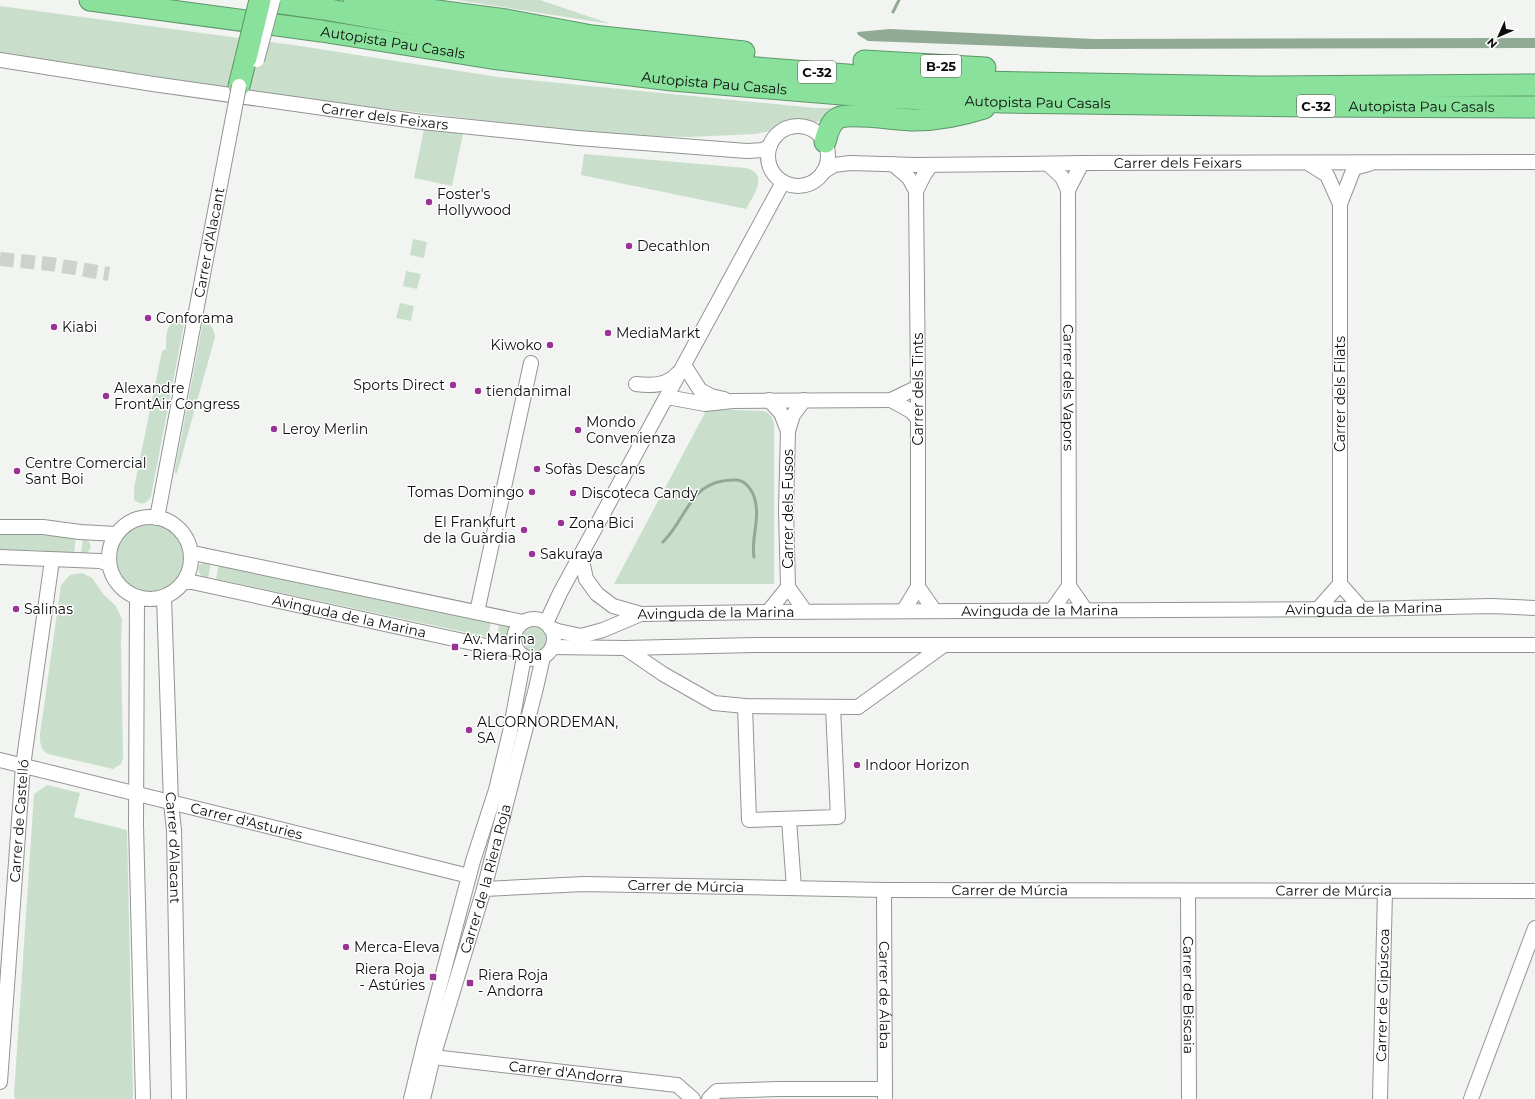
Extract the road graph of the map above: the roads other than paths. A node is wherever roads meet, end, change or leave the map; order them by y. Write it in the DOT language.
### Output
graph roads {
  1 [pos="90,0"];
  2 [pos="251,0"];
  3 [pos="260,0"];
  4 [pos="273,0"];
  5 [pos="354,0"];
  6 [pos="247,58"];
  7 [pos="0,60"];
  8 [pos="1379,85"];
  9 [pos="1535,85"];
  10 [pos="239,86"];
  11 [pos="1002,102"];
  12 [pos="1535,107"];
  13 [pos="825,142"];
  14 [pos="770,146"];
  15 [pos="1535,162"];
  16 [pos="1082,163"];
  17 [pos="1308,163"];
  18 [pos="1374,163"];
  19 [pos="893,164"];
  20 [pos="931,164"];
  21 [pos="1048,164"];
  22 [pos="823,172"];
  23 [pos="783,182"];
  24 [pos="1068,190"];
  25 [pos="916,191"];
  26 [pos="1340,204"];
  27 [pos="531,363"];
  28 [pos="684,366"];
  29 [pos="636,384"];
  30 [pos="918,387"];
  31 [pos="667,397"];
  32 [pos="732,400"];
  33 [pos="769,400"];
  34 [pos="804,400"];
  35 [pos="891,400"];
  36 [pos="918,419"];
  37 [pos="788,431"];
  38 [pos="157,518"];
  39 [pos="0,527"];
  40 [pos="116,534"];
  41 [pos="191,556"];
  42 [pos="581,556"];
  43 [pos="0,557"];
  44 [pos="52,560"];
  45 [pos="109,564"];
  46 [pos="184,582"];
  47 [pos="1340,584"];
  48 [pos="1069,586"];
  49 [pos="788,587"];
  50 [pos="918,587"];
  51 [pos="137,597"];
  52 [pos="164,597"];
  53 [pos="1535,608"];
  54 [pos="1318,609"];
  55 [pos="1362,609"];
  56 [pos="904,610"];
  57 [pos="934,610"];
  58 [pos="1052,610"];
  59 [pos="1085,610"];
  60 [pos="805,611"];
  61 [pos="477,612"];
  62 [pos="768,612"];
  63 [pos="641,614"];
  64 [pos="523,622"];
  65 [pos="548,625"];
  66 [pos="944,645"];
  67 [pos="1535,645"];
  68 [pos="625,648"];
  69 [pos="548,652"];
  70 [pos="520,653"];
  71 [pos="745,706"];
  72 [pos="833,707"];
  73 [pos="0,760"];
  74 [pos="23,766"];
  75 [pos="136,794"];
  76 [pos="171,803"];
  77 [pos="789,820"];
  78 [pos="469,876"];
  79 [pos="794,888"];
  80 [pos="484,889"];
  81 [pos="884,890"];
  82 [pos="1188,890"];
  83 [pos="1385,891"];
  84 [pos="1535,891"];
  85 [pos="1535,928"];
  86 [pos="433,1057"];
  87 [pos="0,1082"];
  88 [pos="885,1094"];
  89 [pos="143,1099"];
  90 [pos="179,1099"];
  91 [pos="411,1099"];
  92 [pos="423,1099"];
  93 [pos="693,1099"];
  94 [pos="709,1099"];
  95 [pos="1189,1099"];
  96 [pos="1380,1099"];
  97 [pos="1471,1099"];
  1 -- 11 [label="highway, Autopista Pau Casals / C-32"];
  2 -- 6 [label="street"];
  3 -- 6 [label="highway, bridge"];
  3 -- 8 [label="highway, Autopista Pau Casals / C-32"];
  4 -- 6 [label="street, bridge"];
  5 -- 8 [label="highway, B-25"];
  6 -- 10 [label="highway"];
  7 -- 14 [label="street, Carrer dels Feixars"];
  8 -- 9 [label="highway, Autopista Pau Casals / C-32"];
  10 -- 38 [label="street, Carrer d'Alacant, bridge"];
  11 -- 12 [label="highway, Autopista Pau Casals / C-32"];
  11 -- 13 [label="highway"];
  13 -- 14 [label="street"];
  13 -- 22 [label="street"];
  14 -- 23 [label="street"];
  15 -- 18 [label="street, Carrer dels Feixars"];
  16 -- 17 [label="street, Carrer dels Feixars"];
  16 -- 21 [label="street, Carrer dels Feixars"];
  16 -- 24 [label="street, Carrer dels Vapors"];
  17 -- 18 [label="street, Carrer dels Feixars"];
  17 -- 26 [label="street, Carrer dels Filats"];
  18 -- 26 [label="street, Carrer dels Filats"];
  19 -- 20 [label="street, Carrer dels Feixars"];
  19 -- 22 [label="street, Carrer dels Feixars"];
  19 -- 25 [label="street"];
  20 -- 21 [label="street, Carrer dels Feixars"];
  20 -- 25 [label="street, Carrer dels Tints"];
  21 -- 24 [label="street"];
  22 -- 23 [label="street"];
  23 -- 28 [label="street"];
  24 -- 48 [label="street, Carrer dels Vapors"];
  25 -- 30 [label="street, Carrer dels Tints"];
  26 -- 47 [label="street, Carrer dels Filats"];
  27 -- 61 [label="street"];
  28 -- 29 [label="street"];
  28 -- 31 [label="street"];
  28 -- 32 [label="street"];
  30 -- 35 [label="street"];
  30 -- 36 [label="street, Carrer dels Tints"];
  31 -- 32 [label="street"];
  31 -- 42 [label="street"];
  32 -- 33 [label="street"];
  33 -- 34 [label="street"];
  33 -- 37 [label="street, Carrer dels Fusos"];
  34 -- 35 [label="street"];
  34 -- 37 [label="street, Carrer dels Fusos"];
  35 -- 36 [label="street"];
  36 -- 50 [label="street, Carrer dels Tints"];
  37 -- 49 [label="street, Carrer dels Fusos"];
  38 -- 40 [label="street"];
  38 -- 41 [label="street"];
  39 -- 40 [label="street"];
  40 -- 45 [label="street"];
  41 -- 46 [label="street"];
  41 -- 61 [label="street"];
  42 -- 63 [label="street"];
  42 -- 65 [label="street"];
  43 -- 44 [label="street"];
  44 -- 45 [label="street"];
  44 -- 74 [label="street, Carrer de Castelló"];
  45 -- 51 [label="street"];
  46 -- 52 [label="street"];
  46 -- 70 [label="street, Avinguda de la Marina"];
  47 -- 54 [label="street"];
  47 -- 55 [label="street"];
  48 -- 58 [label="street"];
  48 -- 59 [label="street"];
  49 -- 60 [label="street, Carrer dels Fusos"];
  49 -- 62 [label="street, Carrer dels Fusos"];
  50 -- 56 [label="street"];
  50 -- 57 [label="street"];
  51 -- 52 [label="street"];
  51 -- 75 [label="street"];
  52 -- 76 [label="street, Carrer d'Alacant"];
  53 -- 55 [label="street, Avinguda de la Marina"];
  54 -- 55 [label="street, Avinguda de la Marina"];
  54 -- 59 [label="street, Avinguda de la Marina"];
  56 -- 57 [label="street, Avinguda de la Marina"];
  56 -- 60 [label="street, Avinguda de la Marina"];
  57 -- 58 [label="street, Avinguda de la Marina"];
  58 -- 59 [label="street, Avinguda de la Marina"];
  60 -- 62 [label="street, Avinguda de la Marina"];
  61 -- 64 [label="street"];
  62 -- 63 [label="street, Avinguda de la Marina"];
  63 -- 65 [label="street, Avinguda de la Marina"];
  64 -- 65 [label="street"];
  64 -- 70 [label="street"];
  65 -- 69 [label="street"];
  66 -- 67 [label="street"];
  66 -- 68 [label="street"];
  66 -- 72 [label="street"];
  68 -- 69 [label="street"];
  68 -- 71 [label="street"];
  69 -- 70 [label="street"];
  69 -- 80 [label="street, Carrer de la Riera Roja"];
  70 -- 78 [label="street, Carrer de la Riera Roja"];
  71 -- 72 [label="street"];
  71 -- 77 [label="street"];
  72 -- 77 [label="street"];
  73 -- 74 [label="street, Carrer d'Asturies"];
  74 -- 75 [label="street, Carrer d'Asturies"];
  74 -- 87 [label="street, Carrer de Castelló"];
  75 -- 76 [label="street, Carrer d'Asturies"];
  75 -- 89 [label="street"];
  76 -- 78 [label="street, Carrer d'Asturies"];
  76 -- 90 [label="street, Carrer d'Alacant"];
  77 -- 79 [label="street"];
  78 -- 91 [label="street, Carrer de la Riera Roja"];
  79 -- 80 [label="street, Carrer de Múrcia"];
  79 -- 81 [label="street, Carrer de Múrcia"];
  80 -- 86 [label="street, Carrer de la Riera Roja"];
  81 -- 82 [label="street, Carrer de Múrcia"];
  81 -- 88 [label="street, Carrer de Álaba"];
  82 -- 83 [label="street, Carrer de Múrcia"];
  82 -- 95 [label="street, Carrer de Biscaia"];
  83 -- 84 [label="street, Carrer de Múrcia"];
  83 -- 96 [label="street, Carrer de Gipúscoa"];
  85 -- 97 [label="street"];
  86 -- 92 [label="street, Carrer de la Riera Roja"];
  86 -- 93 [label="street, Carrer d'Andorra"];
  88 -- 94 [label="street"];
}
